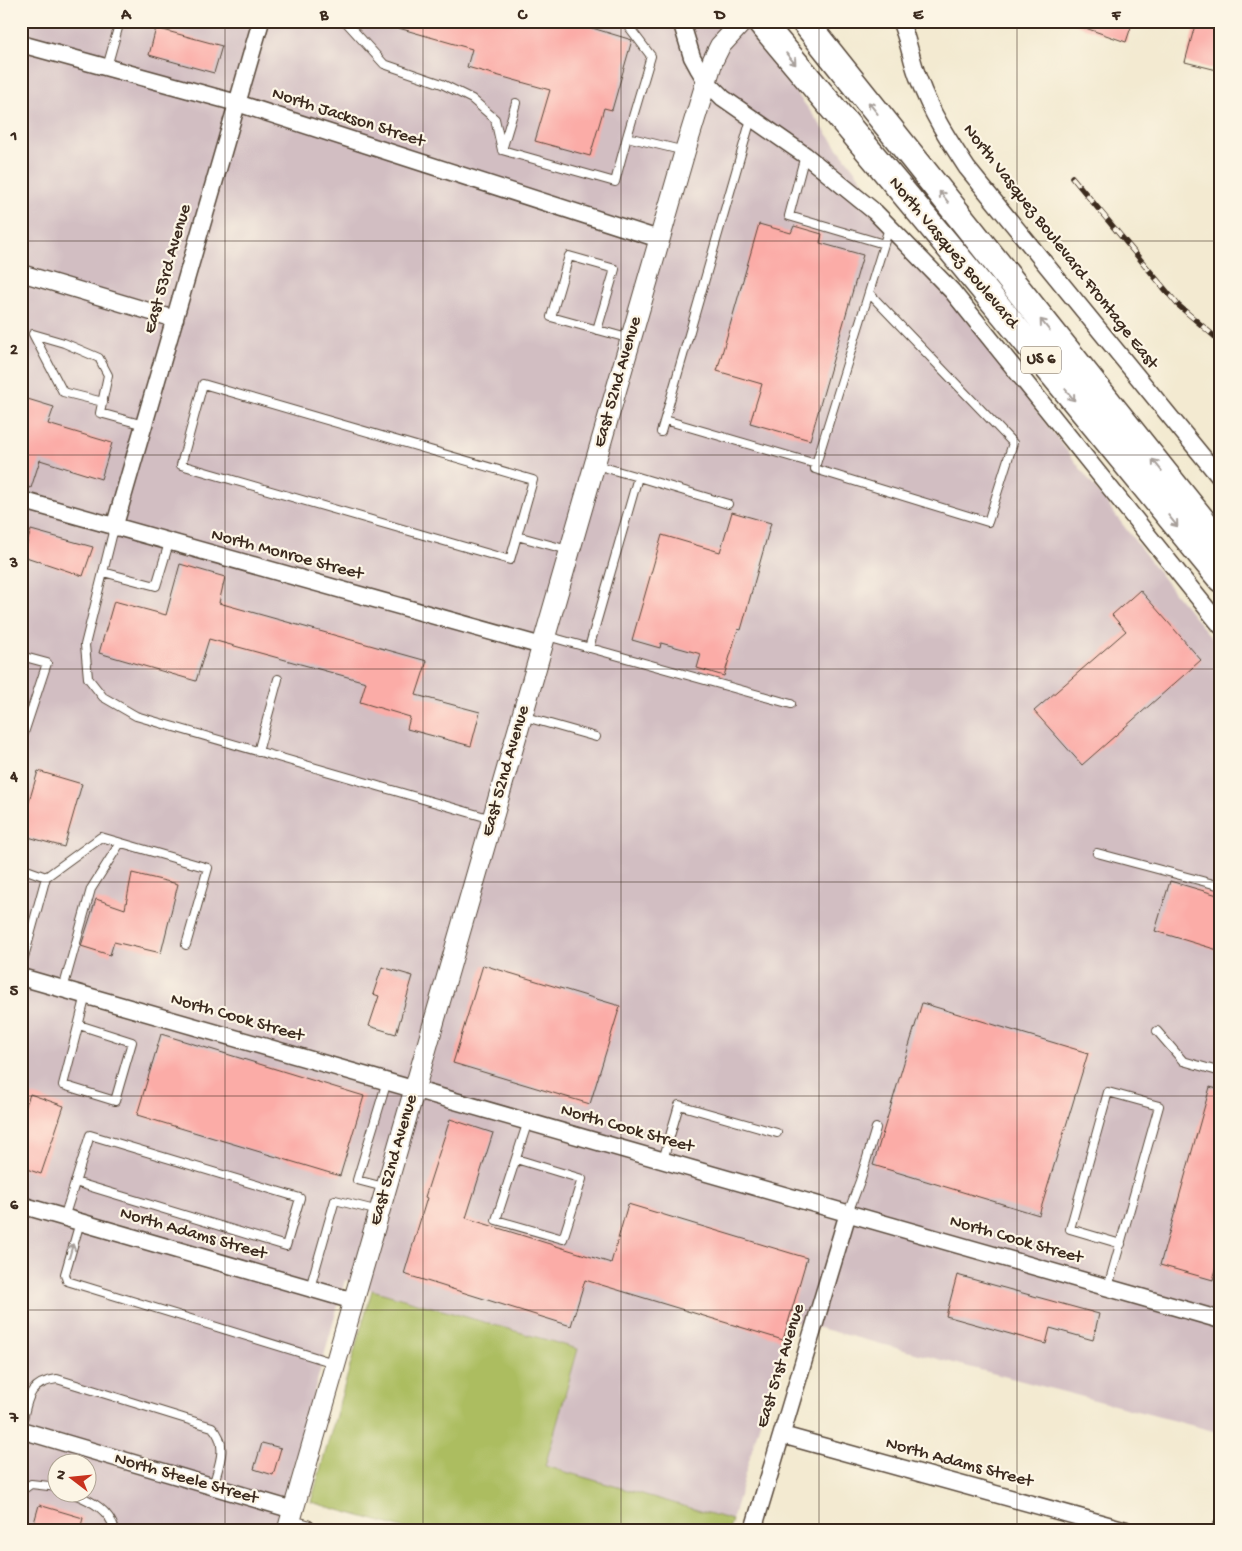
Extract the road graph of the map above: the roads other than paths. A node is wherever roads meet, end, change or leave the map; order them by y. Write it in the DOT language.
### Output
graph roads {
  1 [pos="120,21"];
  2 [pos="261,21"];
  3 [pos="345,21"];
  4 [pos="621,21"];
  5 [pos="681,21"];
  6 [pos="743,21"];
  7 [pos="760,21"];
  8 [pos="804,21"];
  9 [pos="900,21"];
  10 [pos="21,44"];
  11 [pos="107,67"];
  12 [pos="706,81"];
  13 [pos="516,103"];
  14 [pos="237,104"];
  15 [pos="751,119"];
  16 [pos="628,137"];
  17 [pos="502,150"];
  18 [pos="685,151"];
  19 [pos="805,155"];
  20 [pos="890,226"];
  21 [pos="660,239"];
  22 [pos="884,244"];
  23 [pos="21,273"];
  24 [pos="869,293"];
  25 [pos="175,319"];
  26 [pos="598,330"];
  27 [pos="630,339"];
  28 [pos="102,402"];
  29 [pos="665,420"];
  30 [pos="144,425"];
  31 [pos="661,432"];
  32 [pos="595,464"];
  33 [pos="816,464"];
  34 [pos="638,477"];
  35 [pos="1221,479"];
  36 [pos="21,500"];
  37 [pos="728,504"];
  38 [pos="114,528"];
  39 [pos="517,536"];
  40 [pos="169,543"];
  41 [pos="1221,544"];
  42 [pos="570,551"];
  43 [pos="103,572"];
  44 [pos="1221,579"];
  45 [pos="1221,626"];
  46 [pos="544,641"];
  47 [pos="589,648"];
  48 [pos="21,656"];
  49 [pos="278,680"];
  50 [pos="792,704"];
  51 [pos="522,716"];
  52 [pos="596,737"];
  53 [pos="22,742"];
  54 [pos="21,748"];
  55 [pos="258,752"];
  56 [pos="492,820"];
  57 [pos="120,843"];
  58 [pos="1097,853"];
  59 [pos="21,868"];
  60 [pos="46,877"];
  61 [pos="1221,886"];
  62 [pos="186,945"];
  63 [pos="21,968"];
  64 [pos="21,977"];
  65 [pos="63,989"];
  66 [pos="86,995"];
  67 [pos="78,1025"];
  68 [pos="1156,1031"];
  69 [pos="1221,1072"];
  70 [pos="387,1081"];
  71 [pos="415,1089"];
  72 [pos="528,1121"];
  73 [pos="876,1128"];
  74 [pos="777,1133"];
  75 [pos="516,1159"];
  76 [pos="663,1160"];
  77 [pos="75,1182"];
  78 [pos="386,1188"];
  79 [pos="21,1205"];
  80 [pos="380,1212"];
  81 [pos="848,1213"];
  82 [pos="64,1218"];
  83 [pos="80,1222"];
  84 [pos="1121,1244"];
  85 [pos="1108,1287"];
  86 [pos="310,1288"];
  87 [pos="354,1301"];
  88 [pos="1221,1320"];
  89 [pos="336,1364"];
  90 [pos="21,1429"];
  91 [pos="782,1435"];
  92 [pos="48,1485"];
  93 [pos="213,1486"];
  94 [pos="21,1491"];
  95 [pos="95,1504"];
  96 [pos="294,1524"];
  97 [pos="115,1530"];
  98 [pos="753,1530"];
  99 [pos="1126,1530"];
  1 -- 11 [label="lane"];
  2 -- 14 [label="street, East 53rd Avenue"];
  3 -- 17 [label="lane"];
  4 -- 16 [label="lane"];
  5 -- 12 [label="street"];
  6 -- 12 [label="street, East 52nd Avenue"];
  7 -- 44 [label="highway, North Vasquez Boulevard / US 6, one-way"];
  41 -- 8 [label="highway, North Vasquez Boulevard / US 6, one-way"];
  9 -- 35 [label="street, North Vasquez Boulevard Frontage East"];
  10 -- 11 [label="street, North Jackson Street"];
  11 -- 14 [label="street, North Jackson Street"];
  12 -- 15 [label="street"];
  12 -- 18 [label="street, East 52nd Avenue"];
  13 -- 17 [label="lane"];
  14 -- 21 [label="street, North Jackson Street"];
  14 -- 25 [label="street, East 53rd Avenue"];
  15 -- 19 [label="street"];
  15 -- 29 [label="lane"];
  16 -- 17 [label="lane"];
  16 -- 18 [label="lane"];
  18 -- 21 [label="street, East 52nd Avenue"];
  19 -- 20 [label="street"];
  19 -- 22 [label="lane"];
  20 -- 22 [label="lane"];
  20 -- 45 [label="street"];
  21 -- 27 [label="street, East 52nd Avenue"];
  22 -- 24 [label="lane"];
  23 -- 25 [label="street"];
  24 -- 33 [label="lane"];
  24 -- 33 [label="lane"];
  25 -- 30 [label="street, East 53rd Avenue"];
  26 -- 26 [label="lane"];
  26 -- 27 [label="lane"];
  27 -- 32 [label="street, East 52nd Avenue"];
  28 -- 28 [label="lane"];
  28 -- 30 [label="lane"];
  29 -- 31 [label="lane"];
  29 -- 33 [label="lane"];
  30 -- 38 [label="street, East 53rd Avenue"];
  32 -- 34 [label="lane"];
  32 -- 42 [label="street, East 52nd Avenue"];
  34 -- 37 [label="lane"];
  34 -- 47 [label="lane"];
  36 -- 38 [label="street, North Monroe Street"];
  38 -- 40 [label="street, North Monroe Street"];
  38 -- 43 [label="lane"];
  39 -- 39 [label="lane"];
  39 -- 42 [label="lane"];
  40 -- 43 [label="lane"];
  40 -- 46 [label="street, North Monroe Street"];
  42 -- 46 [label="street, East 52nd Avenue"];
  43 -- 55 [label="lane"];
  46 -- 47 [label="lane"];
  46 -- 51 [label="street, East 52nd Avenue"];
  47 -- 50 [label="lane"];
  48 -- 53 [label="lane"];
  49 -- 55 [label="lane"];
  51 -- 52 [label="lane"];
  51 -- 56 [label="street, East 52nd Avenue"];
  53 -- 54 [label="lane"];
  55 -- 56 [label="lane"];
  56 -- 71 [label="street, East 52nd Avenue"];
  57 -- 60 [label="lane"];
  57 -- 62 [label="lane"];
  57 -- 65 [label="lane"];
  58 -- 61 [label="lane"];
  59 -- 60 [label="lane"];
  60 -- 63 [label="lane"];
  64 -- 65 [label="street, North Cook Street"];
  65 -- 66 [label="street, North Cook Street"];
  66 -- 67 [label="lane"];
  66 -- 70 [label="street, North Cook Street"];
  67 -- 67 [label="lane"];
  68 -- 69 [label="lane"];
  70 -- 71 [label="street, North Cook Street"];
  70 -- 78 [label="lane"];
  71 -- 72 [label="street, North Cook Street"];
  71 -- 78 [label="street, East 52nd Avenue"];
  72 -- 75 [label="lane"];
  72 -- 76 [label="street, North Cook Street"];
  73 -- 81 [label="lane"];
  74 -- 76 [label="lane"];
  75 -- 75 [label="lane"];
  76 -- 81 [label="street, North Cook Street"];
  77 -- 77 [label="lane"];
  77 -- 82 [label="lane"];
  78 -- 80 [label="street, East 52nd Avenue"];
  79 -- 82 [label="street, North Adams Street"];
  80 -- 86 [label="lane"];
  80 -- 87 [label="street, East 52nd Avenue"];
  81 -- 85 [label="street, North Cook Street"];
  81 -- 91 [label="street, East 51st Avenue"];
  82 -- 83 [label="street, North Adams Street"];
  83 -- 86 [label="street, North Adams Street"];
  89 -- 83 [label="lane, one-way"];
  84 -- 84 [label="lane"];
  84 -- 85 [label="lane"];
  85 -- 88 [label="street, North Cook Street"];
  86 -- 87 [label="street, North Adams Street"];
  87 -- 89 [label="street, East 52nd Avenue"];
  89 -- 96 [label="street, East 52nd Avenue"];
  90 -- 93 [label="street, North Steele Street"];
  90 -- 93 [label="lane"];
  91 -- 98 [label="street, East 51st Avenue"];
  91 -- 99 [label="street, North Adams Street"];
  92 -- 94 [label="lane"];
  93 -- 96 [label="street, North Steele Street"];
  95 -- 97 [label="lane"];
}
